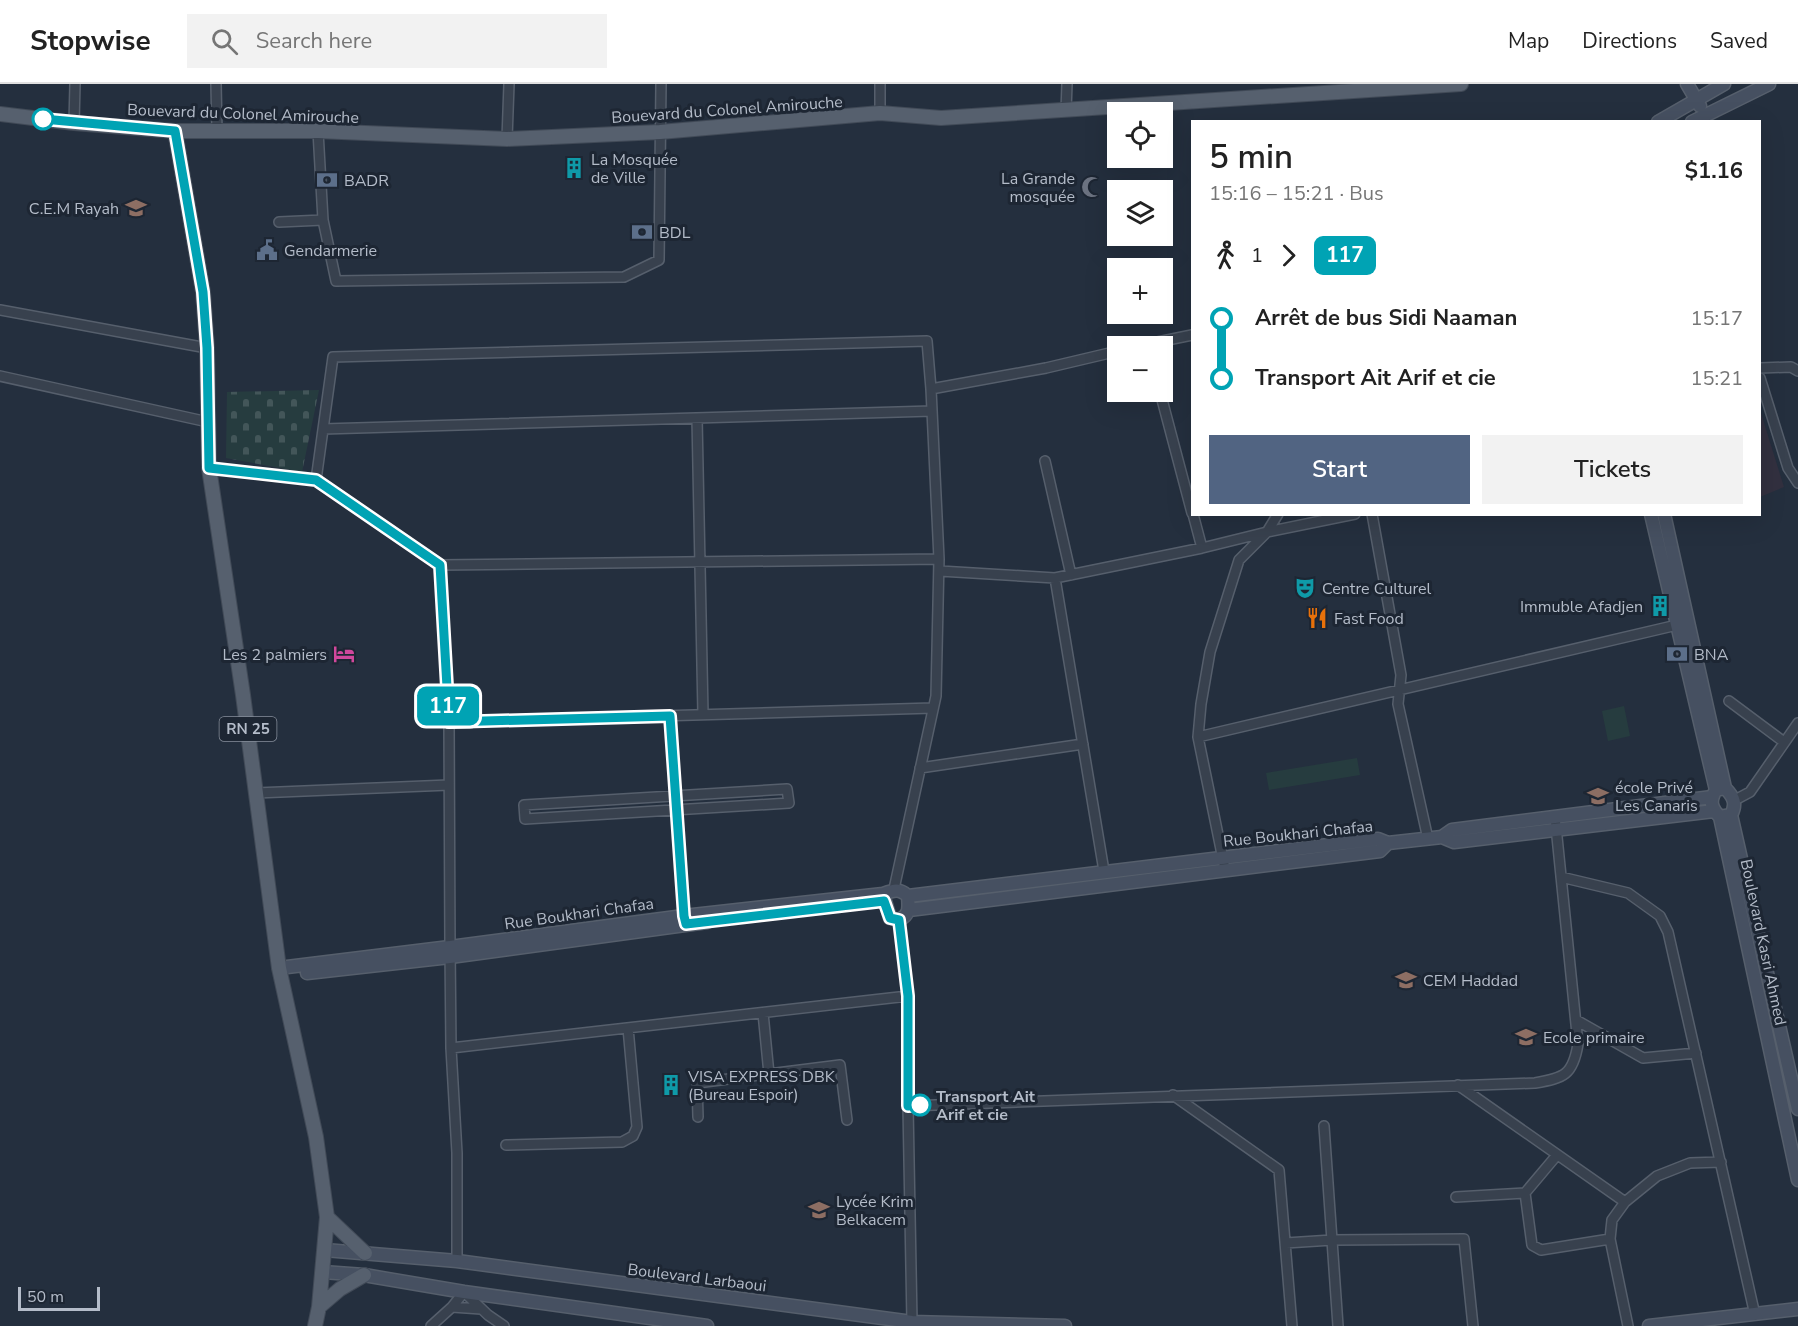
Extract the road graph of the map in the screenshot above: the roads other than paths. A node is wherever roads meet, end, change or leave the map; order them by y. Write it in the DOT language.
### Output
graph roads {
  1 [pos="75,84"];
  2 [pos="216,84"];
  3 [pos="509,84"];
  4 [pos="661,84"];
  5 [pos="880,84"];
  6 [pos="1067,84"];
  7 [pos="1458,84"];
  8 [pos="1687,84"];
  9 [pos="1724,84"];
  10 [pos="1769,84"];
  11 [pos="1696,100"];
  12 [pos="1066,111"];
  13 [pos="0,114"];
  14 [pos="880,114"];
  15 [pos="1705,114"];
  16 [pos="1661,120"];
  17 [pos="1695,120"];
  18 [pos="74,123"];
  19 [pos="175,131"];
  20 [pos="217,131"];
  21 [pos="318,131"];
  22 [pos="660,132"];
  23 [pos="507,139"];
  24 [pos="323,220"];
  25 [pos="279,222"];
  26 [pos="0,310"];
  27 [pos="1191,335"];
  28 [pos="1173,339"];
  29 [pos="207,348"];
  30 [pos="1107,354"];
  31 [pos="1761,368"];
  32 [pos="1798,371"];
  33 [pos="0,376"];
  34 [pos="1761,381"];
  35 [pos="931,389"];
  36 [pos="1163,402"];
  37 [pos="932,411"];
  38 [pos="697,418"];
  39 [pos="208,422"];
  40 [pos="323,429"];
  41 [pos="1045,461"];
  42 [pos="209,468"];
  43 [pos="316,480"];
  44 [pos="1798,483"];
  45 [pos="1191,507"];
  46 [pos="1194,516"];
  47 [pos="1277,516"];
  48 [pos="1345,516"];
  49 [pos="1372,516"];
  50 [pos="1651,516"];
  51 [pos="1664,516"];
  52 [pos="1267,532"];
  53 [pos="1202,548"];
  54 [pos="939,559"];
  55 [pos="700,562"];
  56 [pos="440,565"];
  57 [pos="940,571"];
  58 [pos="1071,575"];
  59 [pos="1055,578"];
  60 [pos="1677,625"];
  61 [pos="1400,690"];
  62 [pos="1729,701"];
  63 [pos="933,708"];
  64 [pos="703,714"];
  65 [pos="670,716"];
  66 [pos="449,722"];
  67 [pos="1798,723"];
  68 [pos="1198,737"];
  69 [pos="1784,742"];
  70 [pos="1083,744"];
  71 [pos="920,768"];
  72 [pos="449,785"];
  73 [pos="1718,792"];
  74 [pos="256,793"];
  75 [pos="675,796"];
  76 [pos="1735,800"];
  77 [pos="676,810"];
  78 [pos="1722,814"];
  79 [pos="1555,817"];
  80 [pos="1556,830"];
  81 [pos="1442,837"];
  82 [pos="1428,838"];
  83 [pos="1388,843"];
  84 [pos="1223,857"];
  85 [pos="1226,870"];
  86 [pos="1104,871"];
  87 [pos="1560,877"];
  88 [pos="887,895"];
  89 [pos="908,896"];
  90 [pos="909,910"];
  91 [pos="685,920"];
  92 [pos="899,920"];
  93 [pos="450,952"];
  94 [pos="281,971"];
  95 [pos="908,996"];
  96 [pos="763,1013"];
  97 [pos="1576,1020"];
  98 [pos="627,1028"];
  99 [pos="451,1048"];
  100 [pos="1696,1053"];
  101 [pos="769,1074"];
  102 [pos="1458,1085"];
  103 [pos="1173,1095"];
  104 [pos="908,1106"];
  105 [pos="1798,1109"];
  106 [pos="698,1117"];
  107 [pos="847,1120"];
  108 [pos="1323,1126"];
  109 [pos="506,1145"];
  110 [pos="1557,1155"];
  111 [pos="1721,1162"];
  112 [pos="1798,1180"];
  113 [pos="1525,1193"];
  114 [pos="1456,1197"];
  115 [pos="1625,1202"];
  116 [pos="327,1217"];
  117 [pos="1610,1239"];
  118 [pos="1332,1240"];
  119 [pos="1286,1244"];
  120 [pos="325,1250"];
  121 [pos="365,1253"];
  122 [pos="457,1261"];
  123 [pos="322,1272"];
  124 [pos="364,1275"];
  125 [pos="464,1292"];
  126 [pos="319,1307"];
  127 [pos="452,1307"];
  128 [pos="481,1309"];
  129 [pos="1798,1309"];
  130 [pos="1755,1315"];
  131 [pos="912,1322"];
  132 [pos="315,1326"];
  133 [pos="431,1326"];
  134 [pos="504,1326"];
  135 [pos="706,1326"];
  136 [pos="1065,1326"];
  137 [pos="1292,1326"];
  138 [pos="1338,1326"];
  139 [pos="1473,1326"];
  140 [pos="1628,1326"];
  141 [pos="1649,1326"];
  1 -- 18 [label="street"];
  2 -- 20 [label="street"];
  3 -- 23 [label="street"];
  4 -- 22 [label="street"];
  5 -- 14 [label="street"];
  6 -- 12 [label="street"];
  7 -- 12 [label="main road, Bouevard du Colonel Amirouche"];
  8 -- 11 [label="main road"];
  9 -- 11 [label="main road"];
  10 -- 15 [label="main road"];
  11 -- 15 [label="main road"];
  11 -- 16 [label="main road"];
  12 -- 14 [label="main road, Bouevard du Colonel Amirouche"];
  13 -- 18 [label="main road, Bouevard du Colonel Amirouche"];
  14 -- 22 [label="main road, Bouevard du Colonel Amirouche"];
  15 -- 17 [label="main road"];
  18 -- 19 [label="main road, Bouevard du Colonel Amirouche"];
  19 -- 20 [label="main road, Bouevard du Colonel Amirouche"];
  19 -- 29 [label="main road, RN 25"];
  20 -- 21 [label="main road, Bouevard du Colonel Amirouche"];
  21 -- 23 [label="main road, Bouevard du Colonel Amirouche"];
  21 -- 24 [label="street"];
  22 -- 23 [label="main road, Bouevard du Colonel Amirouche"];
  22 -- 24 [label="street"];
  24 -- 25 [label="street"];
  26 -- 29 [label="street"];
  27 -- 28 [label="street"];
  29 -- 39 [label="main road, RN 25"];
  30 -- 35 [label="street"];
  31 -- 32 [label="street"];
  33 -- 39 [label="street"];
  34 -- 44 [label="street"];
  35 -- 37 [label="street"];
  35 -- 40 [label="street"];
  36 -- 45 [label="street"];
  37 -- 38 [label="street"];
  37 -- 54 [label="street"];
  38 -- 40 [label="street"];
  38 -- 55 [label="street"];
  39 -- 42 [label="main road, RN 25"];
  40 -- 43 [label="street"];
  41 -- 58 [label="street"];
  42 -- 43 [label="street"];
  42 -- 74 [label="main road, RN 25"];
  43 -- 56 [label="street"];
  46 -- 53 [label="street"];
  47 -- 52 [label="street"];
  48 -- 52 [label="street"];
  49 -- 61 [label="street"];
  50 -- 60 [label="main road"];
  51 -- 73 [label="main road"];
  52 -- 53 [label="street"];
  52 -- 68 [label="street"];
  53 -- 58 [label="street"];
  54 -- 55 [label="street"];
  54 -- 57 [label="street"];
  55 -- 56 [label="street"];
  55 -- 64 [label="street"];
  56 -- 66 [label="street"];
  57 -- 59 [label="street"];
  57 -- 63 [label="street"];
  58 -- 59 [label="street"];
  59 -- 70 [label="street"];
  60 -- 61 [label="street"];
  60 -- 73 [label="main road"];
  61 -- 68 [label="street"];
  61 -- 82 [label="street"];
  62 -- 69 [label="street"];
  63 -- 64 [label="street"];
  63 -- 71 [label="street"];
  64 -- 65 [label="street"];
  65 -- 66 [label="street"];
  65 -- 75 [label="street"];
  66 -- 72 [label="street"];
  67 -- 69 [label="street"];
  68 -- 84 [label="street"];
  69 -- 76 [label="street"];
  70 -- 71 [label="street"];
  70 -- 86 [label="street"];
  71 -- 88 [label="street"];
  72 -- 74 [label="street"];
  72 -- 93 [label="street"];
  73 -- 76 [label="main road"];
  73 -- 78 [label="main road"];
  73 -- 79 [label="main road"];
  74 -- 94 [label="main road, RN 25"];
  75 -- 77 [label="street"];
  75 -- 77 [label="street"];
  75 -- 77 [label="street"];
  76 -- 78 [label="main road"];
  77 -- 91 [label="street"];
  78 -- 80 [label="main road"];
  78 -- 105 [label="main road, Boulevard Kasri Ahmed"];
  78 -- 112 [label="main road, Boulevard Kasri Ahmed"];
  79 -- 80 [label="street"];
  79 -- 81 [label="main road"];
  80 -- 81 [label="main road"];
  80 -- 87 [label="street"];
  81 -- 82 [label="main road"];
  82 -- 83 [label="main road"];
  83 -- 84 [label="main road, Rue Boukhari Chafaa"];
  83 -- 85 [label="main road, Rue Boukhari Chafaa"];
  84 -- 85 [label="street"];
  84 -- 86 [label="main road, Rue Boukhari Chafaa"];
  85 -- 90 [label="main road, Rue Boukhari Chafaa"];
  86 -- 89 [label="main road, Rue Boukhari Chafaa"];
  87 -- 97 [label="street"];
  87 -- 100 [label="street"];
  88 -- 89 [label="main road"];
  88 -- 91 [label="main road, Rue Boukhari Chafaa"];
  88 -- 92 [label="main road"];
  89 -- 90 [label="main road"];
  90 -- 92 [label="main road"];
  91 -- 93 [label="main road, Rue Boukhari Chafaa"];
  92 -- 95 [label="street"];
  93 -- 94 [label="main road, Rue Boukhari Chafaa"];
  93 -- 99 [label="street"];
  94 -- 116 [label="main road, RN 25"];
  95 -- 96 [label="street"];
  95 -- 104 [label="street"];
  96 -- 98 [label="street"];
  96 -- 101 [label="street"];
  97 -- 100 [label="street"];
  97 -- 102 [label="street"];
  98 -- 99 [label="street"];
  98 -- 109 [label="street"];
  99 -- 122 [label="street"];
  100 -- 111 [label="street"];
  101 -- 106 [label="street"];
  101 -- 107 [label="street"];
  102 -- 103 [label="street"];
  102 -- 110 [label="street"];
  103 -- 104 [label="street"];
  103 -- 119 [label="street"];
  104 -- 131 [label="street"];
  108 -- 118 [label="street"];
  110 -- 113 [label="street"];
  110 -- 115 [label="street"];
  111 -- 115 [label="street"];
  111 -- 130 [label="street"];
  113 -- 114 [label="street"];
  113 -- 117 [label="street"];
  115 -- 117 [label="street"];
  116 -- 120 [label="main road, RN 25"];
  116 -- 121 [label="main road"];
  117 -- 140 [label="street"];
  118 -- 119 [label="street"];
  118 -- 138 [label="street"];
  118 -- 139 [label="street"];
  119 -- 137 [label="street"];
  120 -- 121 [label="main road, Boulevard Larbaoui"];
  120 -- 123 [label="main road, RN 25"];
  121 -- 122 [label="main road, Boulevard Larbaoui"];
  121 -- 124 [label="main road"];
  122 -- 131 [label="main road, Boulevard Larbaoui"];
  123 -- 124 [label="main road"];
  123 -- 126 [label="main road, RN 25"];
  124 -- 125 [label="main road"];
  124 -- 126 [label="main road"];
  125 -- 127 [label="street"];
  125 -- 128 [label="street"];
  125 -- 135 [label="main road"];
  126 -- 132 [label="main road, RN 25"];
  127 -- 128 [label="street"];
  127 -- 133 [label="street"];
  128 -- 134 [label="street"];
  129 -- 130 [label="main road"];
  130 -- 141 [label="main road"];
  131 -- 136 [label="main road, Boulevard Larbaoui"];
}
